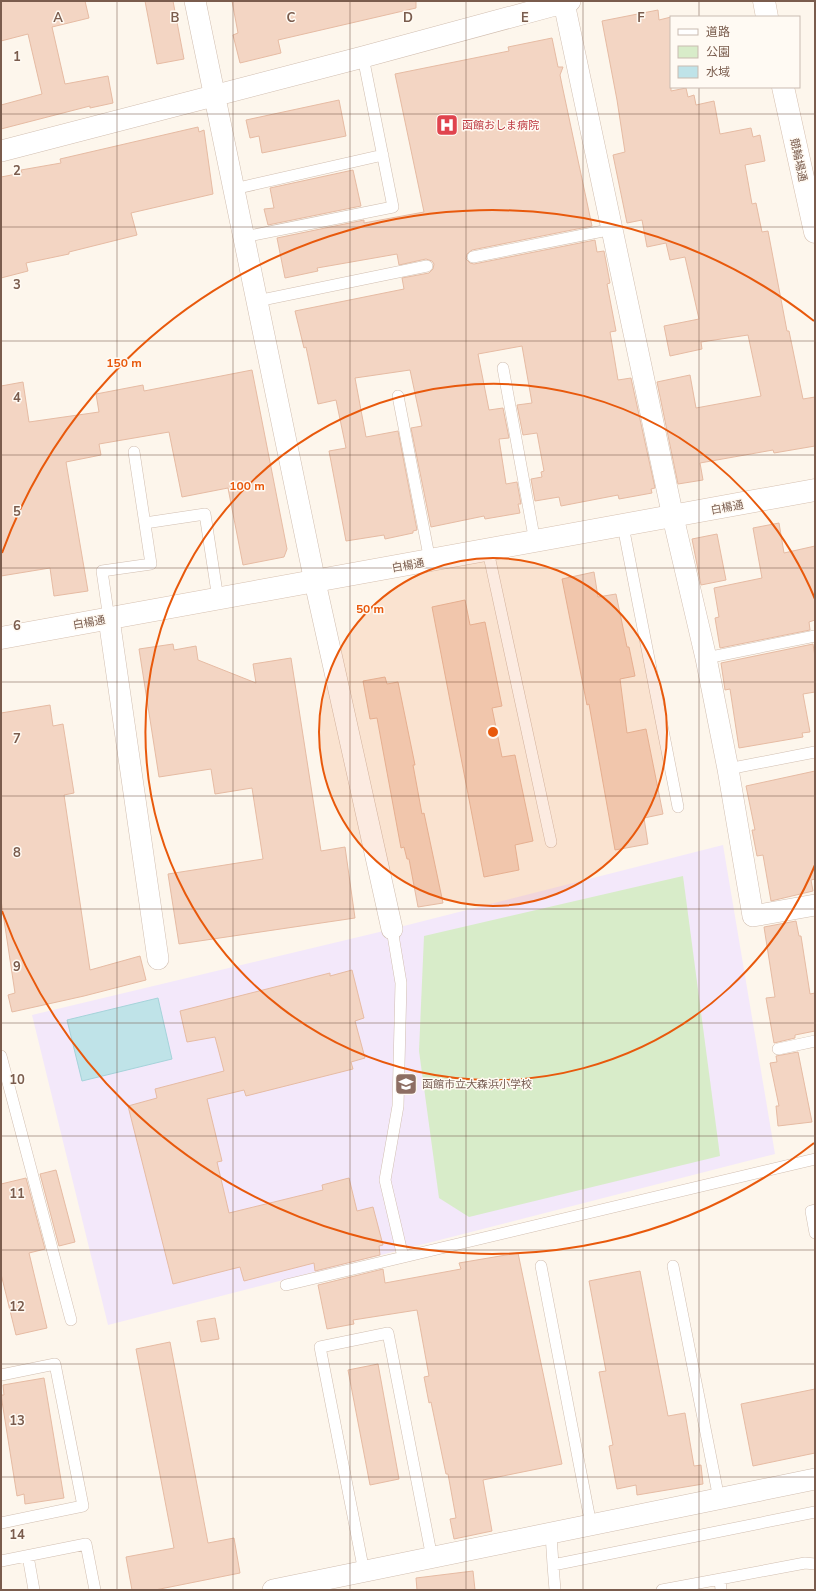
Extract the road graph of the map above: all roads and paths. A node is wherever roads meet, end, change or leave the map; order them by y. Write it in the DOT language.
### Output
graph roads {
  1 [pos="195,1"];
  2 [pos="764,1"];
  3 [pos="567,2"];
  4 [pos="767,16"];
  5 [pos="363,58"];
  6 [pos="783,88"];
  7 [pos="214,95"];
  8 [pos="1,151"];
  9 [pos="383,155"];
  10 [pos="234,189"];
  11 [pos="613,229"];
  12 [pos="815,232"];
  13 [pos="244,237"];
  14 [pos="473,257"];
  15 [pos="427,266"];
  16 [pos="257,301"];
  17 [pos="503,368"];
  18 [pos="398,396"];
  19 [pos="134,452"];
  20 [pos="815,490"];
  21 [pos="673,517"];
  22 [pos="145,523"];
  23 [pos="623,526"];
  24 [pos="535,542"];
  25 [pos="488,551"];
  26 [pos="430,561"];
  27 [pos="315,582"];
  28 [pos="218,599"];
  29 [pos="109,618"];
  30 [pos="815,636"];
  31 [pos="1,638"];
  32 [pos="706,658"];
  33 [pos="815,752"];
  34 [pos="728,769"];
  35 [pos="678,807"];
  36 [pos="551,842"];
  37 [pos="815,905"];
  38 [pos="392,929"];
  39 [pos="158,959"];
  40 [pos="815,1041"];
  41 [pos="778,1049"];
  42 [pos="1,1056"];
  43 [pos="815,1159"];
  44 [pos="815,1210"];
  45 [pos="815,1233"];
  46 [pos="403,1257"];
  47 [pos="541,1266"];
  48 [pos="674,1266"];
  49 [pos="286,1285"];
  50 [pos="71,1320"];
  51 [pos="1,1375"];
  52 [pos="815,1479"];
  53 [pos="719,1499"];
  54 [pos="815,1512"];
  55 [pos="1,1523"];
  56 [pos="591,1525"];
  57 [pos="551,1534"];
  58 [pos="28,1556"];
  59 [pos="432,1558"];
  60 [pos="1,1561"];
  61 [pos="815,1564"];
  62 [pos="553,1565"];
  63 [pos="364,1572"];
  64 [pos="720,1579"];
  65 [pos="699,1586"];
  66 [pos="34,1590"];
  67 [pos="95,1590"];
  68 [pos="273,1590"];
  69 [pos="555,1590"];
  70 [pos="662,1590"];
  71 [pos="722,1590"];
  1 -- 7 [label="street"];
  2 -- 4 [label="street"];
  3 -- 5 [label="street"];
  3 -- 11 [label="street"];
  5 -- 7 [label="street"];
  5 -- 9 [label="lane"];
  6 -- 12 [label="street, 競輪場通"];
  7 -- 8 [label="street"];
  7 -- 10 [label="street"];
  9 -- 10 [label="lane"];
  9 -- 13 [label="lane"];
  10 -- 13 [label="street"];
  11 -- 14 [label="lane"];
  11 -- 21 [label="street"];
  13 -- 16 [label="street"];
  15 -- 16 [label="lane"];
  16 -- 27 [label="street"];
  17 -- 24 [label="lane"];
  18 -- 26 [label="lane"];
  19 -- 22 [label="lane"];
  20 -- 21 [label="street, 白楊通"];
  21 -- 23 [label="street, 白楊通"];
  21 -- 32 [label="street"];
  22 -- 28 [label="lane"];
  22 -- 29 [label="lane"];
  23 -- 24 [label="street, 白楊通"];
  23 -- 35 [label="lane"];
  24 -- 25 [label="street, 白楊通"];
  25 -- 26 [label="street, 白楊通"];
  25 -- 36 [label="lane"];
  26 -- 27 [label="street, 白楊通"];
  27 -- 28 [label="street, 白楊通"];
  27 -- 38 [label="street"];
  28 -- 29 [label="street, 白楊通"];
  29 -- 31 [label="street, 白楊通"];
  29 -- 39 [label="street"];
  30 -- 32 [label="lane"];
  32 -- 34 [label="street"];
  33 -- 34 [label="lane"];
  34 -- 37 [label="street"];
  38 -- 46 [label="lane"];
  40 -- 41 [label="lane"];
  42 -- 50 [label="lane"];
  43 -- 46 [label="lane"];
  44 -- 45 [label="lane"];
  46 -- 49 [label="lane"];
  47 -- 56 [label="lane"];
  48 -- 53 [label="lane"];
  51 -- 55 [label="lane"];
  52 -- 53 [label="street"];
  53 -- 56 [label="street"];
  54 -- 62 [label="lane"];
  56 -- 57 [label="street"];
  57 -- 59 [label="street"];
  57 -- 62 [label="lane"];
  58 -- 60 [label="lane"];
  58 -- 66 [label="lane"];
  58 -- 67 [label="lane"];
  59 -- 63 [label="street"];
  59 -- 63 [label="lane"];
  61 -- 64 [label="lane"];
  62 -- 69 [label="lane"];
  63 -- 68 [label="street"];
  64 -- 65 [label="lane"];
  64 -- 71 [label="lane"];
  65 -- 70 [label="lane"];
}
